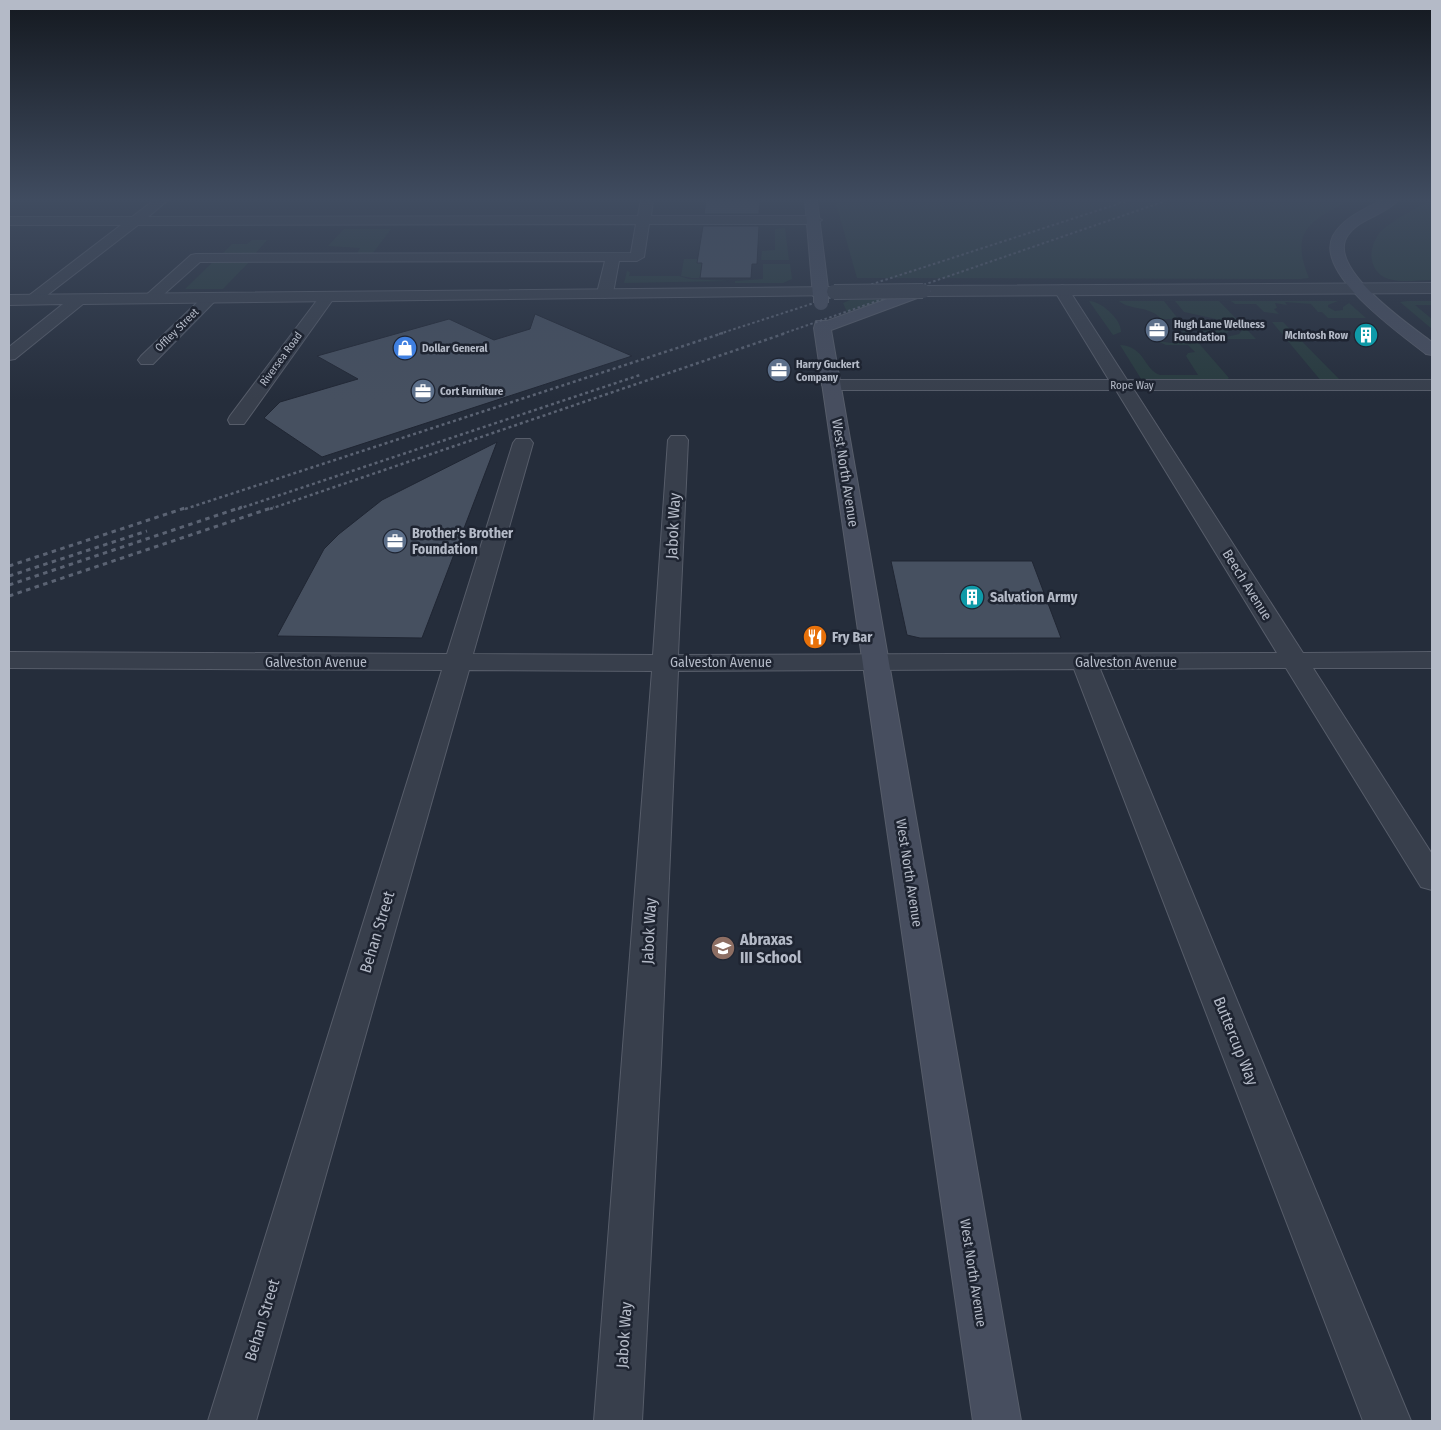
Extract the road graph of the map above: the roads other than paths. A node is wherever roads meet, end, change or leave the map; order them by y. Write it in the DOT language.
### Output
graph roads {
  1 [pos="75,267"];
  2 [pos="186,267"];
  3 [pos="611,267"];
  4 [pos="821,267"];
  5 [pos="1341,267"];
  6 [pos="1357,288"];
  7 [pos="1432,288"];
  8 [pos="1062,290"];
  9 [pos="929,291"];
  10 [pos="605,293"];
  11 [pos="824,296"];
  12 [pos="326,298"];
  13 [pos="9,300"];
  14 [pos="32,300"];
  15 [pos="78,300"];
  16 [pos="149,300"];
  17 [pos="208,300"];
  18 [pos="1432,350"];
  19 [pos="9,354"];
  20 [pos="147,360"];
  21 [pos="1120,384"];
  22 [pos="831,385"];
  23 [pos="1432,385"];
  24 [pos="237,420"];
  25 [pos="678,440"];
  26 [pos="523,443"];
  27 [pos="9,660"];
  28 [pos="1432,660"];
  29 [pos="458,662"];
  30 [pos="876,662"];
  31 [pos="1084,662"];
  32 [pos="1295,662"];
  33 [pos="665,663"];
  34 [pos="1432,879"];
  35 [pos="232,1421"];
  36 [pos="618,1421"];
  37 [pos="997,1421"];
  38 [pos="1387,1421"];
  1 -- 14 [label="street"];
  2 -- 16 [label="street"];
  3 -- 10 [label="street"];
  4 -- 11 [label="main road"];
  5 -- 6 [label="main road"];
  6 -- 7 [label="street"];
  6 -- 8 [label="street"];
  6 -- 18 [label="main road"];
  8 -- 9 [label="street"];
  8 -- 21 [label="street, Beech Avenue"];
  9 -- 11 [label="street, bridge"];
  9 -- 22 [label="main road, West North Avenue"];
  10 -- 11 [label="street"];
  10 -- 12 [label="street"];
  12 -- 17 [label="street"];
  12 -- 24 [label="street, Riversea Road"];
  13 -- 14 [label="street"];
  14 -- 15 [label="street"];
  15 -- 16 [label="street"];
  15 -- 19 [label="street"];
  16 -- 17 [label="street"];
  17 -- 20 [label="street, Offley Street"];
  21 -- 22 [label="street, Rope Way"];
  21 -- 23 [label="street, Rope Way"];
  21 -- 32 [label="street, Beech Avenue"];
  22 -- 30 [label="main road, West North Avenue"];
  25 -- 33 [label="street, Jabok Way"];
  26 -- 29 [label="street, Behan Street"];
  27 -- 29 [label="street, Galveston Avenue"];
  28 -- 32 [label="street, Galveston Avenue"];
  29 -- 33 [label="street, Galveston Avenue"];
  29 -- 35 [label="street, Behan Street"];
  30 -- 31 [label="street, Galveston Avenue"];
  30 -- 33 [label="street, Galveston Avenue"];
  30 -- 37 [label="main road, West North Avenue"];
  31 -- 32 [label="street, Galveston Avenue"];
  31 -- 38 [label="street, Buttercup Way"];
  32 -- 34 [label="street, Beech Avenue"];
  33 -- 36 [label="street, Jabok Way"];
}
